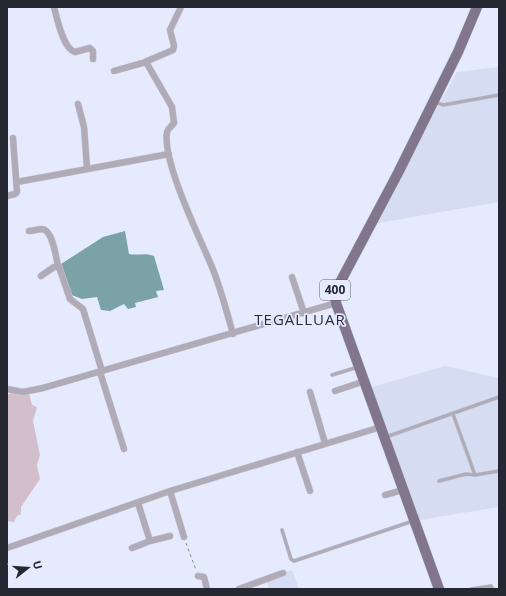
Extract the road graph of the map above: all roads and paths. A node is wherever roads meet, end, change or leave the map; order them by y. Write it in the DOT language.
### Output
graph roads {
  1 [pos="54,7"];
  2 [pos="182,7"];
  3 [pos="477,7"];
  4 [pos="93,60"];
  5 [pos="145,62"];
  6 [pos="114,71"];
  7 [pos="499,95"];
  8 [pos="434,101"];
  9 [pos="78,104"];
  10 [pos="12,138"];
  11 [pos="169,154"];
  12 [pos="87,168"];
  13 [pos="17,182"];
  14 [pos="7,196"];
  15 [pos="29,232"];
  16 [pos="58,266"];
  17 [pos="41,276"];
  18 [pos="292,277"];
  19 [pos="336,303"];
  20 [pos="304,313"];
  21 [pos="233,334"];
  22 [pos="360,367"];
  23 [pos="101,371"];
  24 [pos="332,375"];
  25 [pos="365,381"];
  26 [pos="7,389"];
  27 [pos="335,391"];
  28 [pos="310,392"];
  29 [pos="499,397"];
  30 [pos="453,414"];
  31 [pos="381,427"];
  32 [pos="385,438"];
  33 [pos="325,444"];
  34 [pos="124,449"];
  35 [pos="297,452"];
  36 [pos="499,471"];
  37 [pos="475,475"];
  38 [pos="439,481"];
  39 [pos="403,490"];
  40 [pos="170,491"];
  41 [pos="310,491"];
  42 [pos="385,495"];
  43 [pos="138,502"];
  44 [pos="415,521"];
  45 [pos="282,530"];
  46 [pos="170,536"];
  47 [pos="184,537"];
  48 [pos="150,541"];
  49 [pos="7,548"];
  50 [pos="132,548"];
  51 [pos="283,573"];
  52 [pos="198,576"];
  53 [pos="207,589"];
  54 [pos="239,589"];
  55 [pos="439,589"];
  56 [pos="471,589"];
  57 [pos="492,589"];
  1 -- 4 [label="street"];
  2 -- 5 [label="street"];
  3 -- 8 [label="main road, 400"];
  5 -- 6 [label="street"];
  5 -- 11 [label="street"];
  7 -- 8 [label="lane"];
  8 -- 19 [label="main road, 400"];
  9 -- 12 [label="street"];
  10 -- 13 [label="street"];
  11 -- 12 [label="street"];
  11 -- 21 [label="street"];
  12 -- 13 [label="street"];
  13 -- 14 [label="street"];
  15 -- 16 [label="street"];
  16 -- 17 [label="street"];
  16 -- 23 [label="street"];
  18 -- 20 [label="street"];
  19 -- 20 [label="street"];
  19 -- 22 [label="main road, 400"];
  20 -- 21 [label="street"];
  21 -- 23 [label="street"];
  22 -- 24 [label="lane"];
  22 -- 25 [label="main road, 400"];
  23 -- 26 [label="street"];
  23 -- 34 [label="street"];
  25 -- 27 [label="street"];
  25 -- 31 [label="main road, 400"];
  28 -- 33 [label="street"];
  29 -- 30 [label="lane"];
  30 -- 32 [label="lane"];
  30 -- 37 [label="lane"];
  31 -- 32 [label="main road, 400"];
  31 -- 33 [label="street"];
  32 -- 39 [label="main road, 400"];
  33 -- 35 [label="street"];
  35 -- 40 [label="street"];
  35 -- 41 [label="street"];
  36 -- 37 [label="lane"];
  37 -- 38 [label="lane"];
  39 -- 42 [label="street"];
  39 -- 44 [label="main road, 400"];
  40 -- 43 [label="street"];
  40 -- 47 [label="street"];
  43 -- 48 [label="street"];
  43 -- 49 [label="street"];
  44 -- 45 [label="lane"];
  44 -- 55 [label="main road, 400"];
  46 -- 48 [label="street"];
  47 -- 52 [label="path"];
  48 -- 50 [label="street"];
  51 -- 54 [label="street"];
  52 -- 53 [label="street"];
  56 -- 57 [label="lane"];
}
